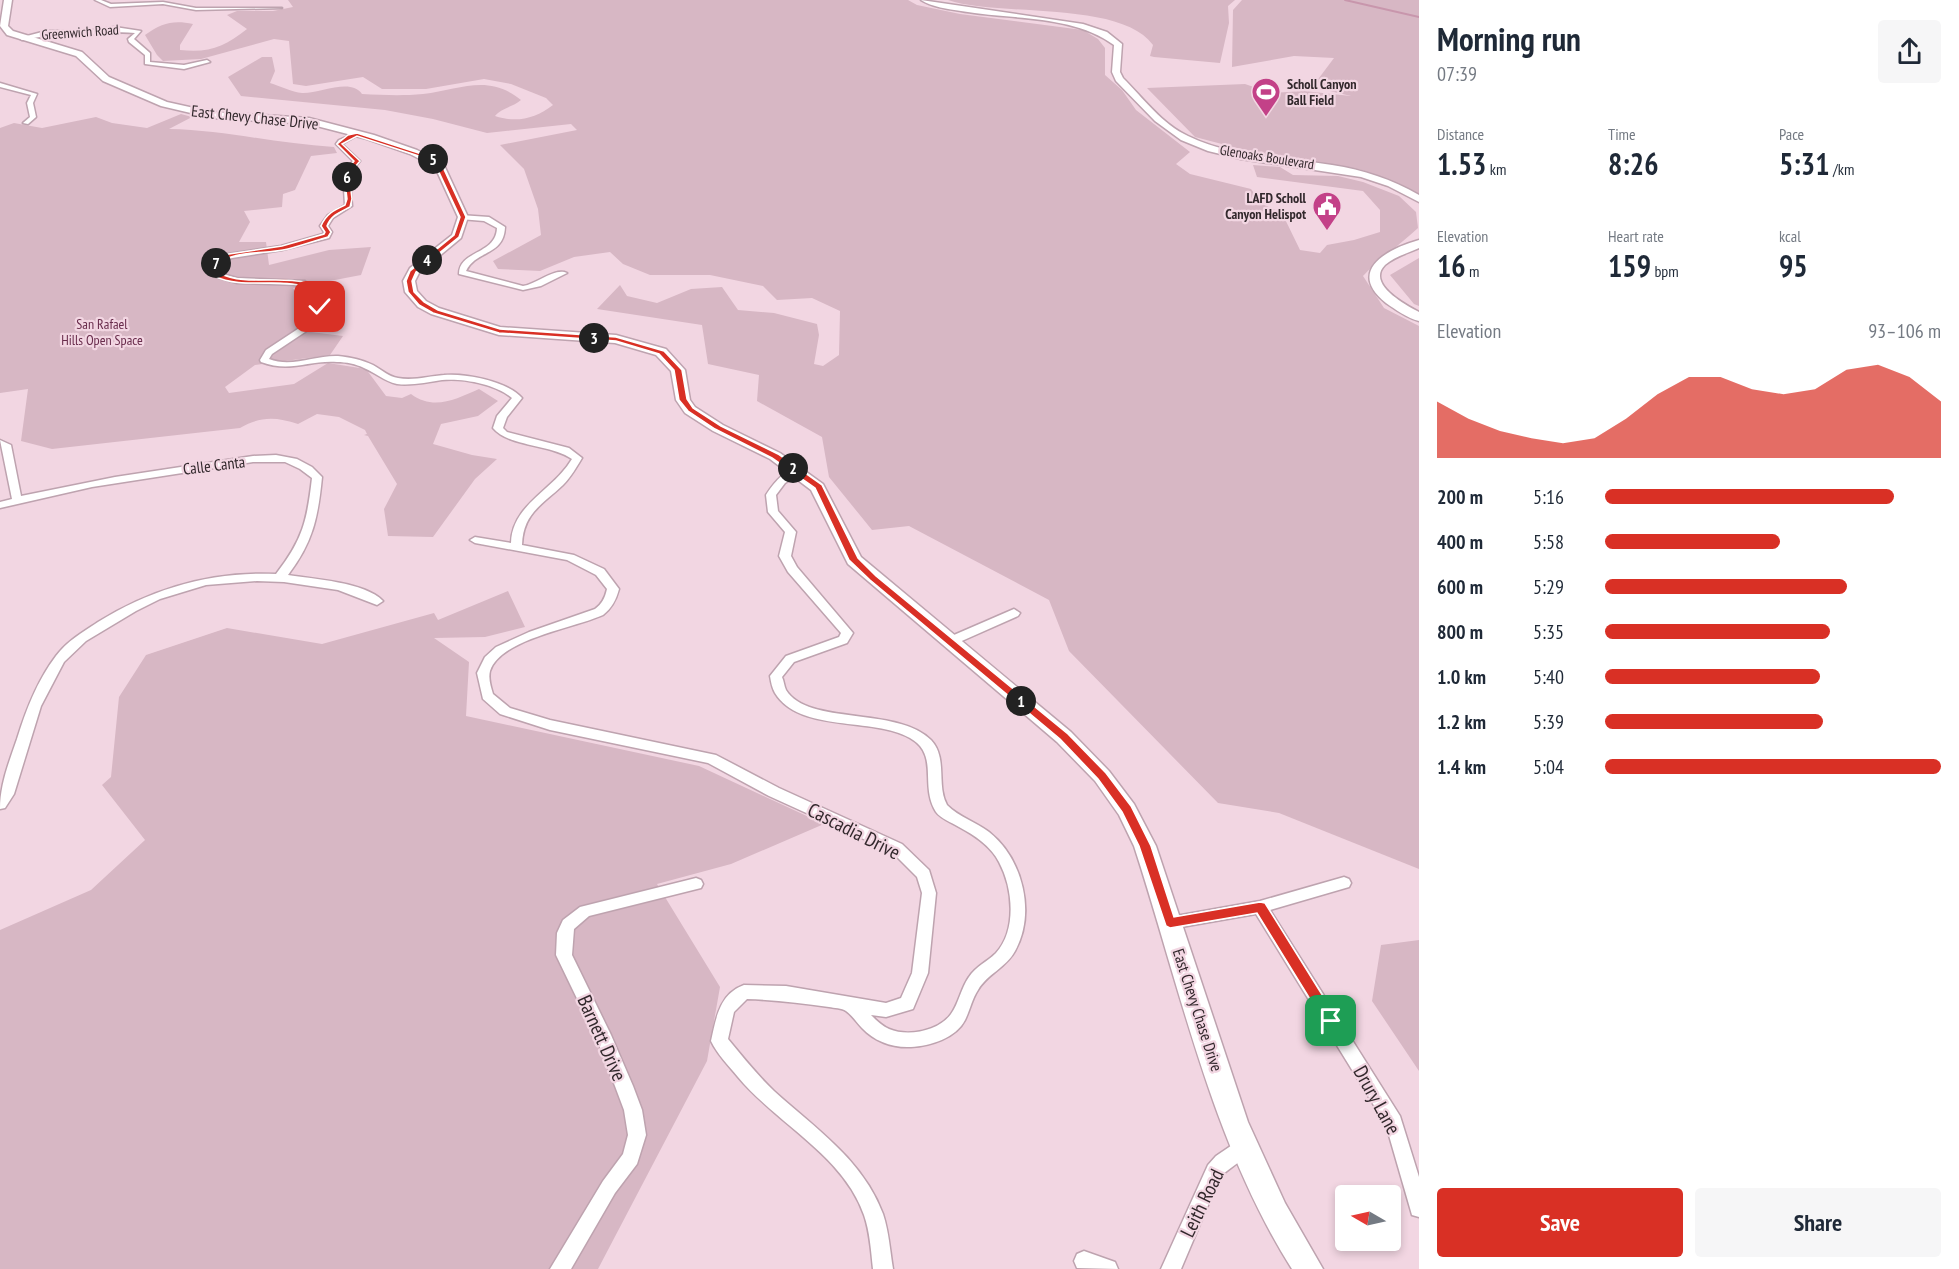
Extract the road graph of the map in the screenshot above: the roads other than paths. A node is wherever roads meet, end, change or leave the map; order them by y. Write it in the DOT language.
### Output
graph roads {
  1 [pos="97,0"];
  2 [pos="235,0"];
  3 [pos="925,0"];
  4 [pos="5,6"];
  5 [pos="280,8"];
  6 [pos="235,9"];
  7 [pos="22,38"];
  8 [pos="207,62"];
  9 [pos="0,85"];
  10 [pos="26,123"];
  11 [pos="357,134"];
  12 [pos="1419,199"];
  13 [pos="463,217"];
  14 [pos="1419,243"];
  15 [pos="563,273"];
  16 [pos="1419,317"];
  17 [pos="0,443"];
  18 [pos="798,471"];
  19 [pos="17,500"];
  20 [pos="0,505"];
  21 [pos="475,540"];
  22 [pos="516,546"];
  23 [pos="281,576"];
  24 [pos="377,601"];
  25 [pos="1014,612"];
  26 [pos="951,641"];
  27 [pos="0,804"];
  28 [pos="1344,883"];
  29 [pos="696,884"];
  30 [pos="1260,907"];
  31 [pos="1170,922"];
  32 [pos="852,1006"];
  33 [pos="1244,1146"];
  34 [pos="1419,1208"];
  35 [pos="1084,1261"];
  36 [pos="560,1269"];
  37 [pos="883,1269"];
  38 [pos="1108,1269"];
  39 [pos="1171,1269"];
  40 [pos="1309,1269"];
  1 -- 6 [label="street"];
  2 -- 6 [label="street"];
  3 -- 12 [label="main road, Glenoaks Boulevard"];
  4 -- 7 [label="main road"];
  5 -- 6 [label="street"];
  7 -- 8 [label="street, Greenwich Road"];
  7 -- 11 [label="main road, East Chevy Chase Drive"];
  9 -- 10 [label="street"];
  11 -- 13 [label="main road, East Chevy Chase Drive"];
  11 -- 22 [label="street"];
  13 -- 15 [label="street"];
  13 -- 18 [label="main road, East Chevy Chase Drive"];
  14 -- 16 [label="main road"];
  17 -- 19 [label="street"];
  18 -- 26 [label="main road, East Chevy Chase Drive"];
  18 -- 32 [label="street"];
  19 -- 20 [label="street, Calle Canta"];
  19 -- 23 [label="street, Calle Canta"];
  21 -- 22 [label="street"];
  22 -- 32 [label="street, Cascadia Drive"];
  23 -- 24 [label="street"];
  23 -- 27 [label="street"];
  25 -- 26 [label="street"];
  26 -- 31 [label="main road, East Chevy Chase Drive"];
  28 -- 30 [label="street"];
  29 -- 36 [label="street, Barnett Drive"];
  30 -- 31 [label="street"];
  30 -- 34 [label="street, Drury Lane"];
  31 -- 33 [label="main road, East Chevy Chase Drive"];
  32 -- 37 [label="street, Cascadia Drive"];
  33 -- 39 [label="street, Leith Road"];
  33 -- 40 [label="main road, East Chevy Chase Drive"];
  35 -- 38 [label="street"];
}
